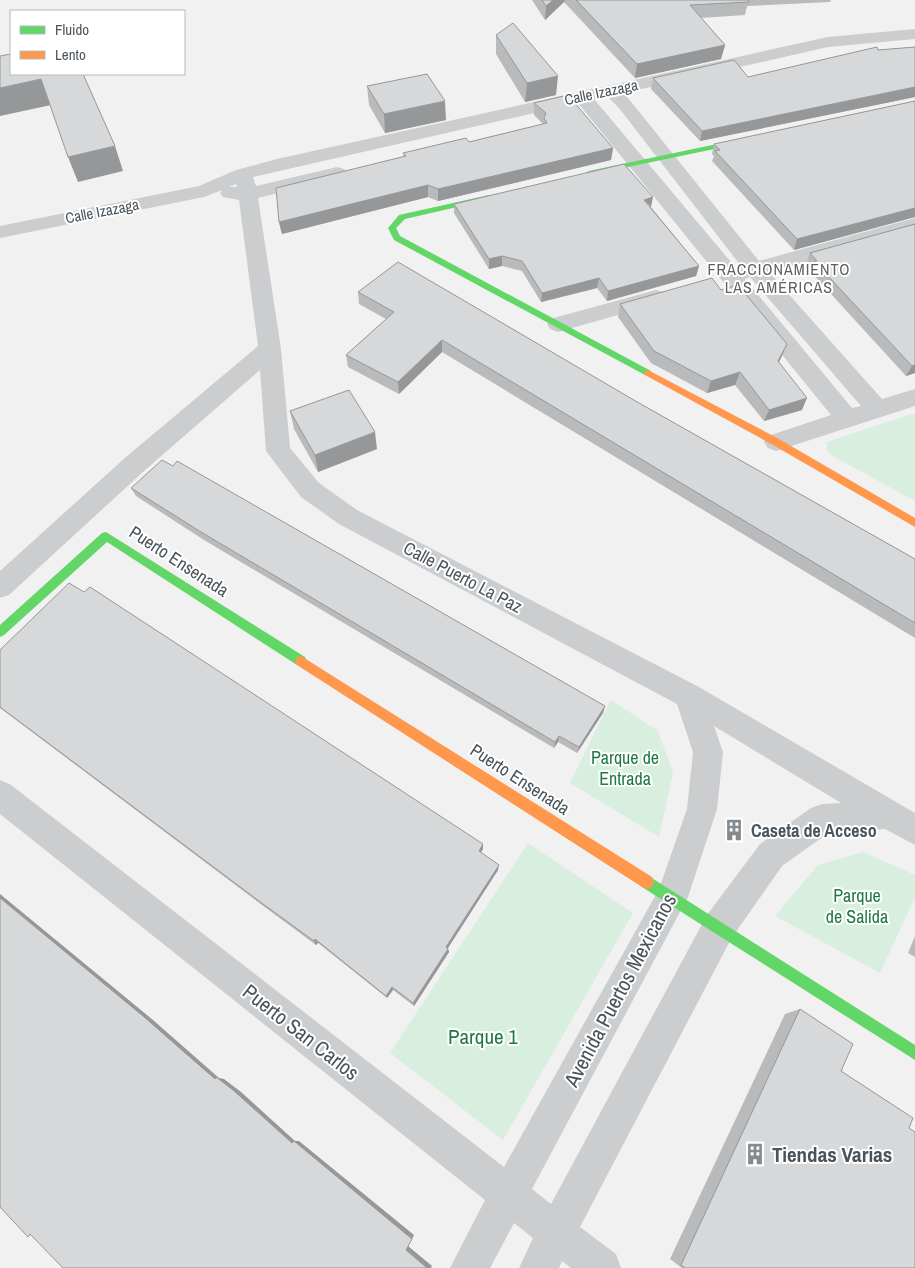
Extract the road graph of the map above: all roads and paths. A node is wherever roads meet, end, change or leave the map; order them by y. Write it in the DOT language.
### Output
graph roads {
  1 [pos="915,34"];
  2 [pos="915,48"];
  3 [pos="611,90"];
  4 [pos="582,96"];
  5 [pos="625,104"];
  6 [pos="594,112"];
  7 [pos="575,116"];
  8 [pos="762,136"];
  9 [pos="666,157"];
  10 [pos="638,162"];
  11 [pos="357,169"];
  12 [pos="581,175"];
  13 [pos="245,184"];
  14 [pos="496,195"];
  15 [pos="915,224"];
  16 [pos="0,232"];
  17 [pos="755,270"];
  18 [pos="722,279"];
  19 [pos="677,291"];
  20 [pos="558,324"];
  21 [pos="270,349"];
  22 [pos="915,397"];
  23 [pos="877,409"];
  24 [pos="847,418"];
  25 [pos="776,442"];
  26 [pos="915,524"];
  27 [pos="0,587"];
  28 [pos="0,632"];
  29 [pos="689,696"];
  30 [pos="0,795"];
  31 [pos="887,814"];
  32 [pos="915,830"];
  33 [pos="672,897"];
  34 [pos="719,926"];
  35 [pos="915,1053"];
  36 [pos="509,1195"];
  37 [pos="556,1232"];
  38 [pos="469,1268"];
  39 [pos="538,1268"];
  40 [pos="602,1268"];
  1 -- 3 [label="street, Calle Izazaga"];
  2 -- 5 [label="street, Calle Izazaga"];
  3 -- 4 [label="street, Calle Izazaga"];
  3 -- 5 [label="street"];
  4 -- 6 [label="street"];
  4 -- 13 [label="street, Calle Izazaga"];
  5 -- 6 [label="street, Calle Izazaga"];
  5 -- 9 [label="street"];
  6 -- 7 [label="street, Calle Izazaga"];
  6 -- 10 [label="street"];
  8 -- 9 [label="street"];
  9 -- 10 [label="street"];
  9 -- 17 [label="street"];
  10 -- 12 [label="street"];
  10 -- 18 [label="street"];
  11 -- 13 [label="street, Calle Izazaga"];
  13 -- 16 [label="street, Calle Izazaga"];
  13 -- 21 [label="street, Calle Puerto La Paz"];
  14 -- 20 [label="street"];
  15 -- 17 [label="street"];
  17 -- 18 [label="street"];
  17 -- 23 [label="street"];
  18 -- 24 [label="street"];
  19 -- 20 [label="street"];
  20 -- 25 [label="street"];
  21 -- 27 [label="street"];
  21 -- 29 [label="street, Calle Puerto La Paz"];
  22 -- 23 [label="street"];
  23 -- 24 [label="street"];
  24 -- 25 [label="street"];
  25 -- 26 [label="street"];
  28 -- 33 [label="street, Puerto Ensenada"];
  29 -- 31 [label="street, Calle Puerto La Paz"];
  29 -- 33 [label="street, Avenida Puertos Mexicanos"];
  30 -- 36 [label="street, Puerto San Carlos"];
  31 -- 32 [label="street, Calle Puerto La Paz"];
  31 -- 34 [label="street"];
  33 -- 34 [label="street, Puerto Ensenada"];
  33 -- 36 [label="street, Avenida Puertos Mexicanos"];
  34 -- 35 [label="street, Puerto Ensenada"];
  34 -- 37 [label="street"];
  36 -- 37 [label="street, Puerto San Carlos"];
  36 -- 38 [label="street, Avenida Puertos Mexicanos"];
  37 -- 39 [label="street"];
  37 -- 40 [label="street, Puerto San Carlos"];
}
